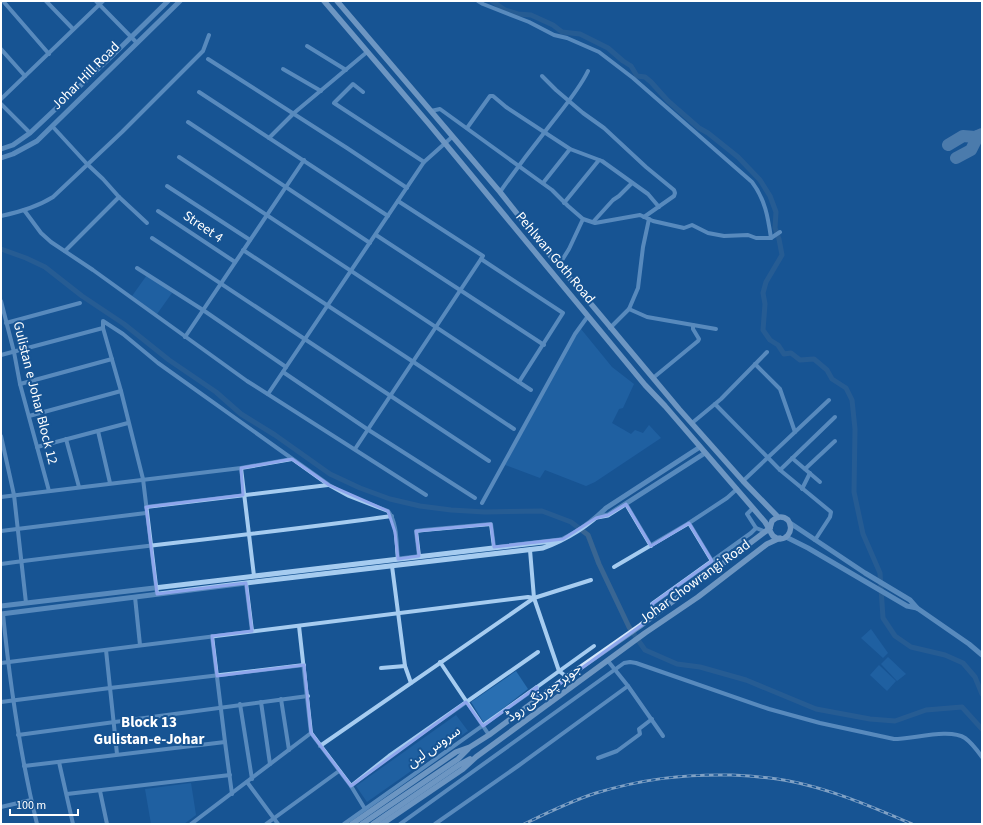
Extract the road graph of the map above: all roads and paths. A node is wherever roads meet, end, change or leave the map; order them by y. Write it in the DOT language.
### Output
graph roads {
  1 [pos="4,1"];
  2 [pos="46,1"];
  3 [pos="96,1"];
  4 [pos="168,1"];
  5 [pos="180,1"];
  6 [pos="324,1"];
  7 [pos="337,1"];
  8 [pos="478,1"];
  9 [pos="102,3"];
  10 [pos="73,30"];
  11 [pos="209,35"];
  12 [pos="131,37"];
  13 [pos="137,43"];
  14 [pos="306,46"];
  15 [pos="2,51"];
  16 [pos="367,52"];
  17 [pos="380,52"];
  18 [pos="49,54"];
  19 [pos="372,58"];
  20 [pos="208,59"];
  21 [pos="283,69"];
  22 [pos="346,70"];
  23 [pos="588,71"];
  24 [pos="25,76"];
  25 [pos="542,76"];
  26 [pos="321,91"];
  27 [pos="199,92"];
  28 [pos="363,92"];
  29 [pos="414,92"];
  30 [pos="407,98"];
  31 [pos="1,99"];
  32 [pos="568,101"];
  33 [pos="1,104"];
  34 [pos="431,111"];
  35 [pos="294,113"];
  36 [pos="188,122"];
  37 [pos="52,127"];
  38 [pos="467,128"];
  39 [pos="544,131"];
  40 [pos="30,133"];
  41 [pos="452,137"];
  42 [pos="269,138"];
  43 [pos="445,144"];
  44 [pos="1,149"];
  45 [pos="570,149"];
  46 [pos="179,157"];
  47 [pos="1,158"];
  48 [pos="304,160"];
  49 [pos="599,160"];
  50 [pos="424,162"];
  51 [pos="87,164"];
  52 [pos="519,166"];
  53 [pos="543,183"];
  54 [pos="632,183"];
  55 [pos="167,186"];
  56 [pos="286,186"];
  57 [pos="407,188"];
  58 [pos="500,192"];
  59 [pos="119,197"];
  60 [pos="398,201"];
  61 [pos="564,202"];
  62 [pos="659,207"];
  63 [pos="24,210"];
  64 [pos="158,211"];
  65 [pos="267,215"];
  66 [pos="1,216"];
  67 [pos="388,216"];
  68 [pos="644,217"];
  69 [pos="583,218"];
  70 [pos="649,219"];
  71 [pos="593,222"];
  72 [pos="146,223"];
  73 [pos="780,232"];
  74 [pos="376,235"];
  75 [pos="773,237"];
  76 [pos="152,238"];
  77 [pos="250,240"];
  78 [pos="370,243"];
  79 [pos="243,250"];
  80 [pos="65,251"];
  81 [pos="481,258"];
  82 [pos="235,262"];
  83 [pos="558,265"];
  84 [pos="137,268"];
  85 [pos="352,270"];
  86 [pos="220,284"];
  87 [pos="460,290"];
  88 [pos="1,301"];
  89 [pos="80,303"];
  90 [pos="328,305"];
  91 [pos="629,309"];
  92 [pos="203,310"];
  93 [pos="588,316"];
  94 [pos="6,323"];
  95 [pos="693,325"];
  96 [pos="436,326"];
  97 [pos="103,328"];
  98 [pos="610,328"];
  99 [pos="716,329"];
  100 [pos="185,337"];
  101 [pos="306,339"];
  102 [pos="544,345"];
  103 [pos="14,352"];
  104 [pos="768,352"];
  105 [pos="1,355"];
  106 [pos="112,359"];
  107 [pos="412,361"];
  108 [pos="756,364"];
  109 [pos="286,367"];
  110 [pos="283,372"];
  111 [pos="653,378"];
  112 [pos="519,382"];
  113 [pos="20,384"];
  114 [pos="531,390"];
  115 [pos="121,391"];
  116 [pos="268,394"];
  117 [pos="390,395"];
  118 [pos="829,400"];
  119 [pos="675,404"];
  120 [pos="715,404"];
  121 [pos="669,410"];
  122 [pos="29,416"];
  123 [pos="835,417"];
  124 [pos="128,423"];
  125 [pos="692,423"];
  126 [pos="367,429"];
  127 [pos="514,429"];
  128 [pos="98,431"];
  129 [pos="795,432"];
  130 [pos="1,436"];
  131 [pos="66,440"];
  132 [pos="835,441"];
  133 [pos="37,447"];
  134 [pos="700,447"];
  135 [pos="354,449"];
  136 [pos="705,453"];
  137 [pos="767,458"];
  138 [pos="792,458"];
  139 [pos="292,459"];
  140 [pos="489,461"];
  141 [pos="241,468"];
  142 [pos="805,469"];
  143 [pos="780,470"];
  144 [pos="810,473"];
  145 [pos="142,479"];
  146 [pos="743,481"];
  147 [pos="820,482"];
  148 [pos="110,483"];
  149 [pos="329,485"];
  150 [pos="79,487"];
  151 [pos="737,489"];
  152 [pos="802,490"];
  153 [pos="49,491"];
  154 [pos="14,495"];
  155 [pos="243,495"];
  156 [pos="426,495"];
  157 [pos="1,497"];
  158 [pos="475,498"];
  159 [pos="482,503"];
  160 [pos="626,504"];
  161 [pos="146,507"];
  162 [pos="753,508"];
  163 [pos="146,513"];
  164 [pos="392,516"];
  165 [pos="778,517"];
  166 [pos="596,518"];
  167 [pos="689,523"];
  168 [pos="790,523"];
  169 [pos="756,528"];
  170 [pos="19,529"];
  171 [pos="768,530"];
  172 [pos="1,531"];
  173 [pos="248,535"];
  174 [pos="566,538"];
  175 [pos="783,538"];
  176 [pos="815,540"];
  177 [pos="150,545"];
  178 [pos="651,546"];
  179 [pos="494,547"];
  180 [pos="530,550"];
  181 [pos="419,556"];
  182 [pos="398,558"];
  183 [pos="21,561"];
  184 [pos="712,561"];
  185 [pos="1,564"];
  186 [pos="392,566"];
  187 [pos="614,567"];
  188 [pos="254,576"];
  189 [pos="283,576"];
  190 [pos="591,580"];
  191 [pos="246,583"];
  192 [pos="156,587"];
  193 [pos="157,594"];
  194 [pos="135,597"];
  195 [pos="534,598"];
  196 [pos="51,600"];
  197 [pos="26,603"];
  198 [pos="1,606"];
  199 [pos="52,608"];
  200 [pos="917,608"];
  201 [pos="2,614"];
  202 [pos="399,614"];
  203 [pos="657,614"];
  204 [pos="299,626"];
  205 [pos="252,631"];
  206 [pos="212,636"];
  207 [pos="621,640"];
  208 [pos="140,645"];
  209 [pos="594,646"];
  210 [pos="626,648"];
  211 [pos="106,650"];
  212 [pos="538,652"];
  213 [pos="982,655"];
  214 [pos="608,661"];
  215 [pos="8,662"];
  216 [pos="440,662"];
  217 [pos="1,663"];
  218 [pos="304,665"];
  219 [pos="405,666"];
  220 [pos="381,668"];
  221 [pos="615,670"];
  222 [pos="559,671"];
  223 [pos="217,676"];
  224 [pos="567,677"];
  225 [pos="411,683"];
  226 [pos="628,686"];
  227 [pos="537,687"];
  228 [pos="110,688"];
  229 [pos="308,696"];
  230 [pos="282,699"];
  231 [pos="13,701"];
  232 [pos="536,701"];
  233 [pos="1,702"];
  234 [pos="261,702"];
  235 [pos="466,702"];
  236 [pos="240,704"];
  237 [pos="220,707"];
  238 [pos="652,719"];
  239 [pos="114,723"];
  240 [pos="482,726"];
  241 [pos="311,733"];
  242 [pos="489,735"];
  243 [pos="18,736"];
  244 [pos="663,736"];
  245 [pos="225,742"];
  246 [pos="320,746"];
  247 [pos="470,748"];
  248 [pos="289,750"];
  249 [pos="454,750"];
  250 [pos="117,754"];
  251 [pos="476,757"];
  252 [pos="982,757"];
  253 [pos="598,758"];
  254 [pos="59,762"];
  255 [pos="270,764"];
  256 [pos="24,766"];
  257 [pos="339,771"];
  258 [pos="230,774"];
  259 [pos="252,779"];
  260 [pos="247,782"];
  261 [pos="350,786"];
  262 [pos="100,790"];
  263 [pos="67,794"];
  264 [pos="232,794"];
  265 [pos="31,800"];
  266 [pos="1,807"];
  267 [pos="365,809"];
  268 [pos="274,818"];
  269 [pos="37,824"];
  270 [pos="74,824"];
  271 [pos="107,824"];
  272 [pos="191,824"];
  273 [pos="266,824"];
  274 [pos="278,824"];
  275 [pos="344,824"];
  276 [pos="352,824"];
  277 [pos="362,824"];
  278 [pos="373,824"];
  279 [pos="382,824"];
  280 [pos="400,824"];
  281 [pos="435,824"];
  1 -- 18 [label="street"];
  2 -- 10 [label="street"];
  3 -- 9 [label="street"];
  4 -- 12 [label="street"];
  5 -- 13 [label="street, Johar Hill Road"];
  6 -- 16 [label="main road, Pehlwan Goth Road"];
  7 -- 17 [label="main road, Pehlwan Goth Road"];
  8 -- 75 [label="street"];
  9 -- 10 [label="street"];
  9 -- 12 [label="street"];
  10 -- 18 [label="street"];
  11 -- 51 [label="street"];
  12 -- 13 [label="street"];
  12 -- 40 [label="street"];
  13 -- 37 [label="street, Johar Hill Road"];
  14 -- 22 [label="street"];
  15 -- 24 [label="street"];
  16 -- 19 [label="main road, Pehlwan Goth Road"];
  16 -- 22 [label="street"];
  17 -- 19 [label="main road"];
  17 -- 29 [label="main road, Pehlwan Goth Road"];
  18 -- 24 [label="street"];
  19 -- 30 [label="main road, Pehlwan Goth Road"];
  20 -- 35 [label="street"];
  21 -- 26 [label="street"];
  22 -- 26 [label="street"];
  23 -- 32 [label="street"];
  24 -- 31 [label="street"];
  25 -- 32 [label="street"];
  26 -- 35 [label="street"];
  27 -- 42 [label="street"];
  28 -- 50 [label="street"];
  29 -- 30 [label="main road"];
  29 -- 34 [label="main road, Pehlwan Goth Road"];
  30 -- 43 [label="main road, Pehlwan Goth Road"];
  32 -- 39 [label="street"];
  32 -- 62 [label="street"];
  33 -- 40 [label="street"];
  34 -- 38 [label="street"];
  34 -- 41 [label="main road, Pehlwan Goth Road"];
  35 -- 42 [label="street"];
  35 -- 57 [label="street"];
  36 -- 56 [label="street"];
  37 -- 47 [label="street, Johar Hill Road"];
  37 -- 51 [label="street"];
  38 -- 39 [label="street"];
  38 -- 52 [label="street"];
  39 -- 45 [label="street"];
  39 -- 52 [label="street"];
  40 -- 44 [label="street"];
  41 -- 43 [label="street"];
  41 -- 58 [label="main road, Pehlwan Goth Road"];
  42 -- 48 [label="street"];
  43 -- 50 [label="street"];
  43 -- 93 [label="main road, Pehlwan Goth Road"];
  45 -- 49 [label="street"];
  45 -- 53 [label="street"];
  46 -- 65 [label="street"];
  48 -- 56 [label="street"];
  48 -- 67 [label="street"];
  49 -- 54 [label="street"];
  49 -- 61 [label="street"];
  50 -- 57 [label="street"];
  51 -- 59 [label="street"];
  51 -- 63 [label="street"];
  52 -- 53 [label="street"];
  52 -- 58 [label="street"];
  53 -- 61 [label="street"];
  54 -- 62 [label="street"];
  54 -- 71 [label="street"];
  55 -- 77 [label="street"];
  56 -- 65 [label="street"];
  56 -- 78 [label="street"];
  57 -- 60 [label="street"];
  58 -- 83 [label="main road, Pehlwan Goth Road"];
  59 -- 72 [label="street"];
  59 -- 80 [label="street"];
  60 -- 67 [label="street"];
  60 -- 81 [label="street"];
  61 -- 69 [label="street"];
  62 -- 68 [label="street"];
  63 -- 66 [label="street"];
  63 -- 80 [label="street"];
  64 -- 82 [label="street, Street 4"];
  65 -- 77 [label="street"];
  65 -- 85 [label="street"];
  67 -- 74 [label="street"];
  68 -- 70 [label="street"];
  68 -- 71 [label="street"];
  69 -- 71 [label="street"];
  69 -- 83 [label="street"];
  70 -- 75 [label="street"];
  70 -- 91 [label="street"];
  73 -- 75 [label="street"];
  74 -- 78 [label="street"];
  74 -- 87 [label="street"];
  76 -- 86 [label="street"];
  77 -- 79 [label="street"];
  78 -- 85 [label="street"];
  79 -- 82 [label="street"];
  79 -- 90 [label="street"];
  80 -- 100 [label="street"];
  81 -- 87 [label="street"];
  81 -- 102 [label="street"];
  82 -- 86 [label="street"];
  83 -- 98 [label="main road, Pehlwan Goth Road"];
  84 -- 92 [label="street"];
  85 -- 90 [label="street"];
  85 -- 96 [label="street"];
  86 -- 92 [label="street"];
  86 -- 101 [label="street"];
  87 -- 96 [label="street"];
  87 -- 102 [label="street"];
  88 -- 94 [label="street, Gulistan e Johar Block 12"];
  89 -- 94 [label="street"];
  90 -- 101 [label="street"];
  90 -- 107 [label="street"];
  91 -- 95 [label="street"];
  91 -- 98 [label="street"];
  92 -- 100 [label="street"];
  92 -- 109 [label="street"];
  93 -- 121 [label="main road, Pehlwan Goth Road"];
  93 -- 159 [label="street"];
  94 -- 103 [label="street, Gulistan e Johar Block 12"];
  95 -- 99 [label="street"];
  95 -- 111 [label="street"];
  96 -- 107 [label="street"];
  96 -- 112 [label="street"];
  97 -- 103 [label="street"];
  97 -- 106 [label="street"];
  97 -- 139 [label="street"];
  98 -- 111 [label="main road, Pehlwan Goth Road"];
  100 -- 116 [label="street"];
  101 -- 109 [label="street"];
  101 -- 117 [label="street"];
  102 -- 112 [label="street"];
  103 -- 105 [label="street"];
  103 -- 113 [label="street, Gulistan e Johar Block 12"];
  104 -- 108 [label="street"];
  106 -- 113 [label="street"];
  106 -- 115 [label="street"];
  107 -- 117 [label="street"];
  107 -- 127 [label="street"];
  108 -- 120 [label="street"];
  108 -- 129 [label="street"];
  109 -- 110 [label="street"];
  110 -- 116 [label="street"];
  110 -- 126 [label="street"];
  111 -- 119 [label="main road, Pehlwan Goth Road"];
  112 -- 114 [label="street"];
  113 -- 122 [label="street, Gulistan e Johar Block 12"];
  115 -- 122 [label="street"];
  115 -- 124 [label="street"];
  116 -- 135 [label="street"];
  117 -- 126 [label="street"];
  117 -- 140 [label="street"];
  118 -- 129 [label="street"];
  119 -- 121 [label="main road"];
  119 -- 125 [label="main road, Pehlwan Goth Road"];
  120 -- 125 [label="street"];
  120 -- 137 [label="street"];
  121 -- 134 [label="main road, Pehlwan Goth Road"];
  122 -- 133 [label="street, Gulistan e Johar Block 12"];
  123 -- 138 [label="street"];
  124 -- 128 [label="street"];
  124 -- 145 [label="street"];
  125 -- 146 [label="main road, Pehlwan Goth Road"];
  126 -- 135 [label="street"];
  126 -- 158 [label="street"];
  128 -- 131 [label="street"];
  128 -- 148 [label="street"];
  129 -- 137 [label="street"];
  130 -- 154 [label="street"];
  131 -- 133 [label="street"];
  131 -- 150 [label="street"];
  132 -- 142 [label="street"];
  133 -- 153 [label="street, Gulistan e Johar Block 12"];
  134 -- 136 [label="main road, Pehlwan Goth Road"];
  134 -- 166 [label="street"];
  135 -- 156 [label="street"];
  136 -- 151 [label="main road, Pehlwan Goth Road"];
  136 -- 160 [label="street"];
  137 -- 143 [label="street"];
  137 -- 146 [label="street"];
  138 -- 142 [label="street"];
  138 -- 143 [label="street"];
  139 -- 141 [label="street"];
  139 -- 149 [label="street"];
  141 -- 145 [label="street"];
  141 -- 155 [label="street"];
  142 -- 144 [label="street"];
  143 -- 152 [label="street"];
  144 -- 147 [label="street"];
  144 -- 152 [label="street"];
  145 -- 148 [label="street"];
  145 -- 161 [label="street"];
  146 -- 165 [label="main road, Pehlwan Goth Road"];
  148 -- 150 [label="street"];
  149 -- 155 [label="street"];
  149 -- 164 [label="street"];
  150 -- 153 [label="street"];
  151 -- 162 [label="main road, Pehlwan Goth Road"];
  151 -- 167 [label="street"];
  152 -- 176 [label="street"];
  153 -- 154 [label="street"];
  154 -- 157 [label="street"];
  154 -- 170 [label="street"];
  155 -- 161 [label="street"];
  155 -- 173 [label="street"];
  160 -- 166 [label="street"];
  160 -- 178 [label="street"];
  161 -- 163 [label="street"];
  162 -- 169 [label="street"];
  162 -- 171 [label="main road, Pehlwan Goth Road"];
  163 -- 170 [label="street"];
  163 -- 177 [label="street"];
  164 -- 173 [label="street"];
  164 -- 182 [label="street"];
  165 -- 168 [label="main road"];
  165 -- 171 [label="main road"];
  166 -- 174 [label="street"];
  167 -- 178 [label="street"];
  167 -- 184 [label="street"];
  168 -- 175 [label="main road"];
  168 -- 176 [label="street"];
  169 -- 171 [label="street"];
  169 -- 184 [label="street"];
  170 -- 172 [label="street"];
  170 -- 183 [label="street"];
  171 -- 175 [label="main road"];
  171 -- 203 [label="main road, Johar Chowrangi Road"];
  173 -- 177 [label="street"];
  173 -- 188 [label="street"];
  174 -- 179 [label="street"];
  174 -- 180 [label="street"];
  175 -- 200 [label="street"];
  175 -- 210 [label="main road, Johar Chowrangi Road"];
  176 -- 200 [label="street"];
  177 -- 183 [label="street"];
  177 -- 192 [label="street"];
  178 -- 187 [label="street"];
  179 -- 181 [label="street"];
  179 -- 181 [label="street"];
  180 -- 186 [label="street"];
  180 -- 195 [label="street"];
  181 -- 182 [label="street"];
  182 -- 189 [label="street"];
  183 -- 185 [label="street"];
  183 -- 197 [label="street"];
  184 -- 203 [label="street"];
  186 -- 189 [label="street"];
  186 -- 202 [label="street"];
  188 -- 189 [label="street"];
  188 -- 192 [label="street"];
  189 -- 191 [label="street"];
  190 -- 195 [label="street"];
  191 -- 193 [label="street"];
  191 -- 205 [label="street"];
  192 -- 193 [label="street"];
  192 -- 196 [label="street"];
  193 -- 194 [label="street"];
  194 -- 199 [label="street"];
  194 -- 208 [label="street"];
  195 -- 202 [label="street"];
  195 -- 216 [label="street"];
  195 -- 222 [label="street"];
  196 -- 197 [label="street"];
  196 -- 199 [label="street"];
  197 -- 198 [label="street"];
  199 -- 201 [label="street"];
  200 -- 213 [label="street"];
  201 -- 215 [label="street"];
  202 -- 204 [label="street"];
  202 -- 219 [label="street"];
  203 -- 207 [label="main road, Johar Chowrangi Road"];
  204 -- 205 [label="street"];
  204 -- 218 [label="street"];
  205 -- 206 [label="street"];
  206 -- 208 [label="street"];
  206 -- 223 [label="street"];
  207 -- 224 [label="main road, جوہر چورنگی روڈ"];
  208 -- 211 [label="street"];
  209 -- 222 [label="street, سروس لین"];
  210 -- 214 [label="main road, جوہر چورنگی روڈ"];
  211 -- 215 [label="street"];
  211 -- 228 [label="street"];
  212 -- 235 [label="street"];
  214 -- 221 [label="street"];
  214 -- 251 [label="main road, جوہر چورنگی روڈ"];
  215 -- 217 [label="street"];
  215 -- 231 [label="street"];
  216 -- 225 [label="street"];
  216 -- 235 [label="street"];
  218 -- 223 [label="street"];
  218 -- 229 [label="street"];
  219 -- 220 [label="street"];
  219 -- 225 [label="street"];
  221 -- 226 [label="street"];
  221 -- 252 [label="street"];
  221 -- 280 [label="street"];
  222 -- 224 [label="street"];
  222 -- 227 [label="street, سروس لین"];
  223 -- 228 [label="street"];
  223 -- 237 [label="street"];
  224 -- 232 [label="main road, جوہر چورنگی روڈ"];
  225 -- 246 [label="street"];
  226 -- 238 [label="street"];
  226 -- 281 [label="street"];
  227 -- 232 [label="street"];
  227 -- 240 [label="street, سروس لین"];
  228 -- 231 [label="street"];
  228 -- 239 [label="street"];
  229 -- 230 [label="street"];
  229 -- 241 [label="street"];
  230 -- 234 [label="street"];
  230 -- 248 [label="street"];
  231 -- 233 [label="street"];
  231 -- 243 [label="street"];
  232 -- 242 [label="main road, جوہر چورنگی روڈ"];
  234 -- 236 [label="street"];
  234 -- 255 [label="street"];
  235 -- 240 [label="street"];
  235 -- 261 [label="street"];
  236 -- 237 [label="street"];
  236 -- 259 [label="street"];
  237 -- 239 [label="street"];
  237 -- 245 [label="street"];
  238 -- 244 [label="street"];
  238 -- 253 [label="street"];
  239 -- 243 [label="street"];
  239 -- 250 [label="street"];
  240 -- 242 [label="street"];
  240 -- 249 [label="street, سروس لین"];
  241 -- 246 [label="street"];
  241 -- 248 [label="street"];
  242 -- 247 [label="main road, جوہر چورنگی روڈ"];
  243 -- 256 [label="street"];
  245 -- 250 [label="street"];
  245 -- 258 [label="street"];
  246 -- 257 [label="street"];
  247 -- 249 [label="main road, جوہر چورنگی روڈ"];
  247 -- 277 [label="main road, جوہر چورنگی روڈ"];
  248 -- 255 [label="street"];
  249 -- 267 [label="street, سروس لین"];
  249 -- 276 [label="main road, جوہر چورنگی روڈ"];
  250 -- 254 [label="street"];
  251 -- 278 [label="main road, جوہر چورنگی روڈ"];
  251 -- 279 [label="main road, جوہر چورنگی روڈ"];
  254 -- 256 [label="street"];
  254 -- 263 [label="street"];
  255 -- 259 [label="street"];
  256 -- 265 [label="street"];
  257 -- 261 [label="street"];
  257 -- 268 [label="street"];
  258 -- 262 [label="street"];
  258 -- 264 [label="street"];
  259 -- 260 [label="street"];
  260 -- 264 [label="street"];
  260 -- 268 [label="street"];
  261 -- 267 [label="street"];
  262 -- 263 [label="street"];
  262 -- 271 [label="street"];
  263 -- 270 [label="street"];
  264 -- 272 [label="street"];
  265 -- 266 [label="street"];
  265 -- 269 [label="street"];
  267 -- 275 [label="street, سروس لین"];
  268 -- 273 [label="street"];
  268 -- 274 [label="street"];
}
